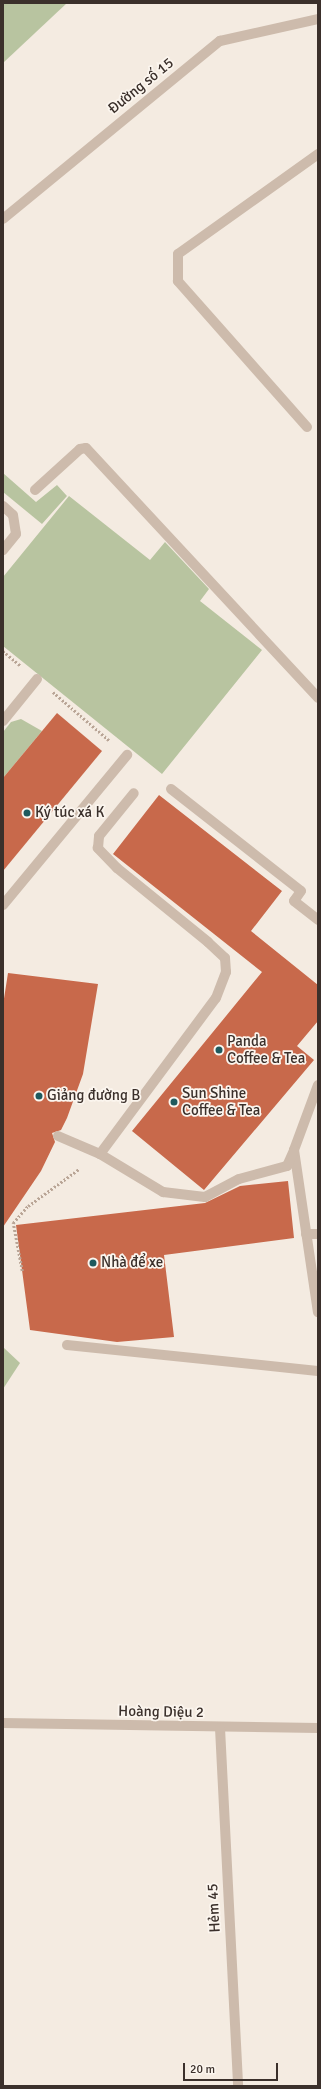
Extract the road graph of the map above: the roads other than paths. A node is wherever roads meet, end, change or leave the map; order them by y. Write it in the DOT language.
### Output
graph roads {
  1 [pos="317,21"];
  2 [pos="318,154"];
  3 [pos="3,218"];
  4 [pos="307,427"];
  5 [pos="35,490"];
  6 [pos="3,506"];
  7 [pos="3,550"];
  8 [pos="37,679"];
  9 [pos="318,698"];
  10 [pos="3,721"];
  11 [pos="127,755"];
  12 [pos="171,789"];
  13 [pos="134,793"];
  14 [pos="3,905"];
  15 [pos="318,920"];
  16 [pos="318,1085"];
  17 [pos="58,1136"];
  18 [pos="294,1150"];
  19 [pos="100,1154"];
  20 [pos="306,1234"];
  21 [pos="318,1234"];
  22 [pos="318,1312"];
  23 [pos="67,1346"];
  24 [pos="318,1371"];
  25 [pos="3,1723"];
  26 [pos="220,1728"];
  27 [pos="318,1728"];
  28 [pos="238,2086"];
  1 -- 3 [label="street, Đường số 15"];
  2 -- 4 [label="street"];
  5 -- 9 [label="street"];
  6 -- 7 [label="street"];
  8 -- 10 [label="street"];
  11 -- 14 [label="street"];
  12 -- 15 [label="street"];
  13 -- 19 [label="street"];
  16 -- 18 [label="street"];
  17 -- 19 [label="street"];
  18 -- 19 [label="street"];
  18 -- 20 [label="street"];
  20 -- 21 [label="street"];
  20 -- 22 [label="street"];
  23 -- 24 [label="street"];
  25 -- 26 [label="street, Hoàng Diệu 2"];
  26 -- 27 [label="street, Hoàng Diệu 2"];
  26 -- 28 [label="street, Hẻm 45"];
}
